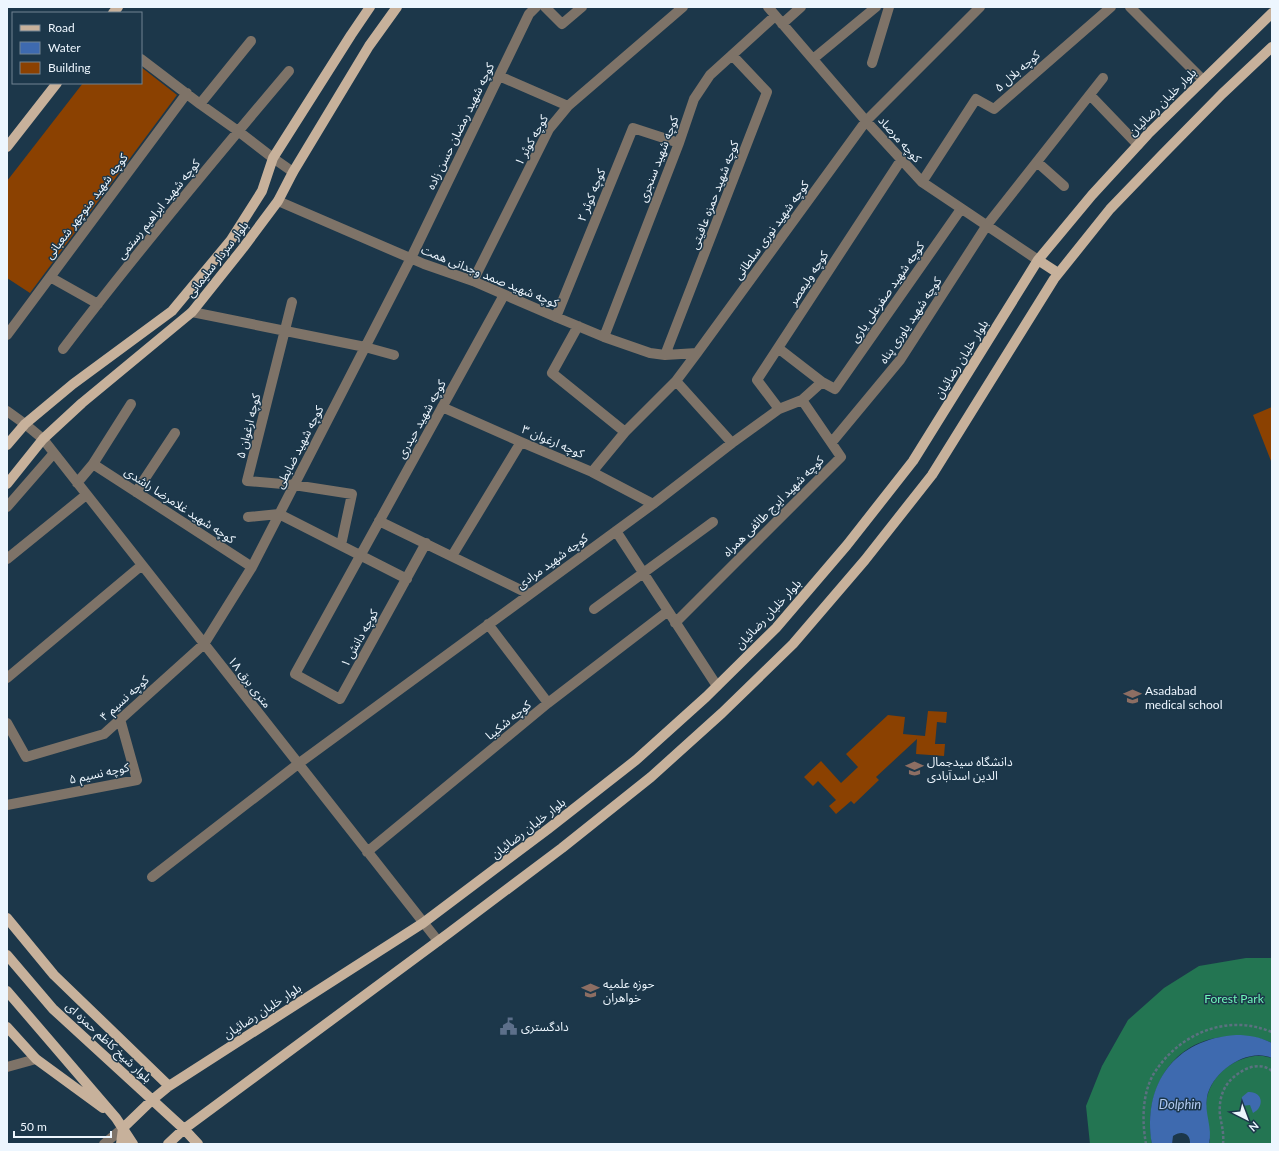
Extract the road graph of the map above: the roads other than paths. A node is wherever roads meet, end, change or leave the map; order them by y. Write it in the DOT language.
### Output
graph roads {
  1 [pos="370,7"];
  2 [pos="397,7"];
  3 [pos="536,7"];
  4 [pos="545,7"];
  5 [pos="582,7"];
  6 [pos="683,7"];
  7 [pos="768,7"];
  8 [pos="801,7"];
  9 [pos="876,7"];
  10 [pos="889,7"];
  11 [pos="980,7"];
  12 [pos="1111,7"];
  13 [pos="1130,7"];
  14 [pos="1272,13"];
  15 [pos="775,16"];
  16 [pos="782,24"];
  17 [pos="251,40"];
  18 [pos="1272,47"];
  19 [pos="732,55"];
  20 [pos="813,59"];
  21 [pos="142,60"];
  22 [pos="872,63"];
  23 [pos="289,71"];
  24 [pos="498,76"];
  25 [pos="1103,78"];
  26 [pos="1203,80"];
  27 [pos="56,84"];
  28 [pos="187,94"];
  29 [pos="1090,95"];
  30 [pos="200,104"];
  31 [pos="568,106"];
  32 [pos="866,121"];
  33 [pos="238,130"];
  34 [pos="679,143"];
  35 [pos="1138,145"];
  36 [pos="7,147"];
  37 [pos="273,158"];
  38 [pos="901,160"];
  39 [pos="1037,162"];
  40 [pos="293,172"];
  41 [pos="922,182"];
  42 [pos="1064,186"];
  43 [pos="262,191"];
  44 [pos="278,200"];
  45 [pos="961,209"];
  46 [pos="987,225"];
  47 [pos="411,258"];
  48 [pos="1038,260"];
  49 [pos="1058,273"];
  50 [pos="50,277"];
  51 [pos="473,281"];
  52 [pos="504,295"];
  53 [pos="292,302"];
  54 [pos="98,304"];
  55 [pos="192,312"];
  56 [pos="556,317"];
  57 [pos="578,326"];
  58 [pos="285,331"];
  59 [pos="7,335"];
  60 [pos="604,336"];
  61 [pos="365,347"];
  62 [pos="778,348"];
  63 [pos="64,349"];
  64 [pos="697,353"];
  65 [pos="394,355"];
  66 [pos="665,355"];
  67 [pos="676,380"];
  68 [pos="822,382"];
  69 [pos="802,400"];
  70 [pos="131,404"];
  71 [pos="442,407"];
  72 [pos="779,409"];
  73 [pos="7,411"];
  74 [pos="25,424"];
  75 [pos="625,432"];
  76 [pos="175,433"];
  77 [pos="43,439"];
  78 [pos="521,442"];
  79 [pos="832,442"];
  80 [pos="732,443"];
  81 [pos="7,446"];
  82 [pos="54,454"];
  83 [pos="93,464"];
  84 [pos="592,472"];
  85 [pos="77,483"];
  86 [pos="7,484"];
  87 [pos="294,485"];
  88 [pos="136,492"];
  89 [pos="86,494"];
  90 [pos="653,504"];
  91 [pos="7,507"];
  92 [pos="279,514"];
  93 [pos="248,517"];
  94 [pos="379,521"];
  95 [pos="713,522"];
  96 [pos="616,531"];
  97 [pos="426,543"];
  98 [pos="341,545"];
  99 [pos="360,555"];
  100 [pos="452,556"];
  101 [pos="7,560"];
  102 [pos="142,565"];
  103 [pos="252,566"];
  104 [pos="643,574"];
  105 [pos="407,579"];
  106 [pos="529,594"];
  107 [pos="594,609"];
  108 [pos="668,611"];
  109 [pos="675,623"];
  110 [pos="488,624"];
  111 [pos="204,644"];
  112 [pos="295,674"];
  113 [pos="7,678"];
  114 [pos="716,686"];
  115 [pos="548,704"];
  116 [pos="120,719"];
  117 [pos="7,723"];
  118 [pos="298,764"];
  119 [pos="7,805"];
  120 [pos="368,852"];
  121 [pos="152,877"];
  122 [pos="7,918"];
  123 [pos="423,923"];
  124 [pos="438,941"];
  125 [pos="7,955"];
  126 [pos="7,991"];
  127 [pos="7,1027"];
  128 [pos="36,1059"];
  129 [pos="7,1067"];
  130 [pos="169,1086"];
  131 [pos="152,1100"];
  132 [pos="116,1118"];
  133 [pos="123,1128"];
  134 [pos="184,1129"];
  135 [pos="104,1144"];
  136 [pos="121,1144"];
  137 [pos="134,1144"];
  138 [pos="168,1144"];
  139 [pos="198,1144"];
  1 -- 37 [label="main road, بلوار سردار سلیمانی"];
  2 -- 40 [label="main road, بلوار سردار سلیمانی"];
  3 -- 24 [label="street, کوچه شهید رمضان حسن زاده"];
  4 -- 5 [label="street"];
  6 -- 31 [label="street, کوچه کوثر ۱"];
  7 -- 15 [label="street, کوچه مرصاد"];
  8 -- 16 [label="street"];
  9 -- 20 [label="street"];
  10 -- 22 [label="street"];
  11 -- 32 [label="street, کوچه شهید نوری سلطانی"];
  12 -- 41 [label="street, کوچه بلال ۵"];
  13 -- 26 [label="street"];
  14 -- 26 [label="main road, بلوار خلبان رضائیان"];
  15 -- 16 [label="street, کوچه مرصاد"];
  15 -- 19 [label="street, کوچه شهید سنجری"];
  16 -- 20 [label="street, کوچه مرصاد"];
  17 -- 30 [label="street"];
  18 -- 49 [label="main road"];
  19 -- 34 [label="street, کوچه شهید سنجری"];
  19 -- 66 [label="street, کوچه شهید حمزه عافیتی"];
  20 -- 32 [label="street, کوچه مرصاد"];
  21 -- 28 [label="street"];
  23 -- 33 [label="street, کوچه شهید ابراهیم رستمی"];
  24 -- 31 [label="street"];
  24 -- 47 [label="street, کوچه شهید رمضان حسن زاده"];
  25 -- 29 [label="street, کوچه شهید یاوری پناه"];
  26 -- 35 [label="main road, بلوار خلبان رضائیان"];
  27 -- 36 [label="main road"];
  28 -- 30 [label="street"];
  28 -- 50 [label="street, کوچه شهید منوچهر شعبانی"];
  29 -- 35 [label="street"];
  29 -- 39 [label="street, کوچه شهید یاوری پناه"];
  30 -- 33 [label="street"];
  31 -- 51 [label="street, کوچه کوثر ۱"];
  32 -- 38 [label="street, کوچه مرصاد"];
  32 -- 64 [label="street, کوچه شهید نوری سلطانی"];
  33 -- 37 [label="street"];
  33 -- 54 [label="street, کوچه شهید ابراهیم رستمی"];
  34 -- 56 [label="street, کوچه کوثر ۲"];
  34 -- 60 [label="street, کوچه شهید سنجری"];
  35 -- 48 [label="main road, بلوار خلبان رضائیان"];
  37 -- 40 [label="street"];
  37 -- 43 [label="main road, بلوار سردار سلیمانی"];
  38 -- 41 [label="street, کوچه مرصاد"];
  38 -- 62 [label="street, کوچه ولیعصر"];
  39 -- 42 [label="street"];
  39 -- 46 [label="street, کوچه شهید یاوری پناه"];
  40 -- 44 [label="main road, بلوار سردار سلیمانی"];
  41 -- 45 [label="street, کوچه مرصاد"];
  43 -- 44 [label="main road"];
  43 -- 74 [label="main road, بلوار سردار سلیمانی"];
  44 -- 47 [label="street, کوچه شهید صمد وجدانی همت"];
  44 -- 55 [label="main road, بلوار سردار سلیمانی"];
  45 -- 46 [label="street, کوچه مرصاد"];
  45 -- 68 [label="street, کوچه شهید صفرعلی یاری"];
  46 -- 48 [label="street, کوچه مرصاد"];
  46 -- 79 [label="street, کوچه شهید یاوری پناه"];
  47 -- 51 [label="street, کوچه شهید صمد وجدانی همت"];
  47 -- 61 [label="street, کوچه شهید ضابطی"];
  48 -- 49 [label="main road"];
  48 -- 114 [label="main road, بلوار خلبان رضائیان"];
  49 -- 124 [label="main road"];
  50 -- 54 [label="street"];
  50 -- 59 [label="street, کوچه شهید منوچهر شعبانی"];
  51 -- 52 [label="street, کوچه شهید صمد وجدانی همت"];
  52 -- 56 [label="street, کوچه شهید صمد وجدانی همت"];
  52 -- 71 [label="street, کوچه شهید حیدری"];
  53 -- 58 [label="street"];
  54 -- 63 [label="street, کوچه شهید ابراهیم رستمی"];
  55 -- 58 [label="street"];
  55 -- 77 [label="main road, بلوار سردار سلیمانی"];
  56 -- 57 [label="street, کوچه شهید صمد وجدانی همت"];
  57 -- 60 [label="street, کوچه شهید صمد وجدانی همت"];
  57 -- 75 [label="street"];
  58 -- 61 [label="street"];
  58 -- 87 [label="street, کوچه ارغوان ۵"];
  60 -- 66 [label="street, کوچه شهید صمد وجدانی همت"];
  61 -- 65 [label="street"];
  61 -- 87 [label="street, کوچه شهید ضابطی"];
  62 -- 68 [label="street"];
  62 -- 72 [label="street, کوچه ولیعصر"];
  64 -- 66 [label="street, کوچه شهید صمد وجدانی همت"];
  64 -- 67 [label="street, کوچه شهید نوری سلطانی"];
  67 -- 75 [label="street, کوچه شهید نوری سلطانی"];
  67 -- 80 [label="street"];
  68 -- 69 [label="street, کوچه شهید مرادی"];
  69 -- 72 [label="street, کوچه شهید مرادی"];
  69 -- 79 [label="street, کوچه شهید ایرج طائفی همراه"];
  70 -- 83 [label="street"];
  71 -- 78 [label="street, کوچه ارغوان ۳"];
  71 -- 94 [label="street, کوچه شهید حیدری"];
  72 -- 80 [label="street, کوچه شهید مرادی"];
  73 -- 74 [label="street, ۱۸ متری برق"];
  74 -- 77 [label="street, ۱۸ متری برق"];
  74 -- 81 [label="main road, بلوار سردار سلیمانی"];
  75 -- 84 [label="street, کوچه شهید نوری سلطانی"];
  76 -- 88 [label="street"];
  77 -- 82 [label="street, ۱۸ متری برق"];
  77 -- 86 [label="main road, بلوار سردار سلیمانی"];
  78 -- 84 [label="street, کوچه ارغوان ۳"];
  78 -- 100 [label="street"];
  79 -- 109 [label="street, کوچه شهید ایرج طائفی همراه"];
  80 -- 90 [label="street, کوچه شهید مرادی"];
  82 -- 85 [label="street, ۱۸ متری برق"];
  82 -- 91 [label="street"];
  83 -- 85 [label="street"];
  83 -- 88 [label="street, کوچه شهید غلامرضا راشدی"];
  84 -- 90 [label="street, کوچه ارغوان ۳"];
  85 -- 89 [label="street, ۱۸ متری برق"];
  87 -- 92 [label="street, کوچه شهید ضابطی"];
  87 -- 98 [label="street"];
  88 -- 103 [label="street, کوچه شهید غلامرضا راشدی"];
  89 -- 101 [label="street"];
  89 -- 102 [label="street, ۱۸ متری برق"];
  90 -- 96 [label="street, کوچه شهید مرادی"];
  92 -- 93 [label="street"];
  92 -- 98 [label="street"];
  92 -- 103 [label="street, کوچه شهید ضابطی"];
  94 -- 97 [label="street"];
  94 -- 99 [label="street, کوچه شهید حیدری"];
  95 -- 104 [label="street"];
  96 -- 104 [label="street"];
  96 -- 106 [label="street, کوچه شهید مرادی"];
  97 -- 100 [label="street"];
  97 -- 105 [label="street, کوچه دانش ۱"];
  98 -- 99 [label="street"];
  99 -- 105 [label="street"];
  99 -- 112 [label="street, کوچه شهید حیدری"];
  100 -- 106 [label="street"];
  102 -- 111 [label="street, ۱۸ متری برق"];
  102 -- 113 [label="street"];
  103 -- 111 [label="street, کوچه شهید ضابطی"];
  104 -- 107 [label="street"];
  104 -- 108 [label="street"];
  105 -- 112 [label="street, کوچه دانش ۱"];
  106 -- 110 [label="street, کوچه شهید مرادی"];
  108 -- 109 [label="street"];
  108 -- 115 [label="street, کوچه شکیبا"];
  109 -- 114 [label="street"];
  110 -- 115 [label="street"];
  110 -- 118 [label="street, کوچه شهید مرادی"];
  111 -- 116 [label="street, کوچه نسیم ۴"];
  111 -- 118 [label="street, ۱۸ متری برق"];
  114 -- 123 [label="main road, بلوار خلبان رضائیان"];
  115 -- 120 [label="street, کوچه شکیبا"];
  116 -- 117 [label="street, کوچه نسیم ۴"];
  116 -- 119 [label="street, کوچه نسیم ۵"];
  118 -- 120 [label="street, ۱۸ متری برق"];
  118 -- 121 [label="street, کوچه شهید مرادی"];
  120 -- 123 [label="street, ۱۸ متری برق"];
  122 -- 130 [label="main road"];
  123 -- 124 [label="street, ۱۸ متری برق"];
  123 -- 130 [label="main road, بلوار خلبان رضائیان"];
  124 -- 134 [label="main road"];
  125 -- 131 [label="main road, بلوار شیخ کاظم حمزه ای"];
  126 -- 132 [label="main road"];
  127 -- 128 [label="main road"];
  128 -- 129 [label="street"];
  128 -- 132 [label="main road"];
  130 -- 131 [label="main road, بلوار خلبان رضائیان"];
  131 -- 133 [label="main road, بلوار خلبان رضائیان"];
  131 -- 134 [label="main road, بلوار شیخ کاظم حمزه ای"];
  132 -- 133 [label="main road"];
  133 -- 135 [label="street"];
  133 -- 136 [label="main road"];
  133 -- 137 [label="main road"];
  134 -- 138 [label="main road"];
  134 -- 139 [label="main road, بلوار شیخ کاظم حمزه ای"];
}
